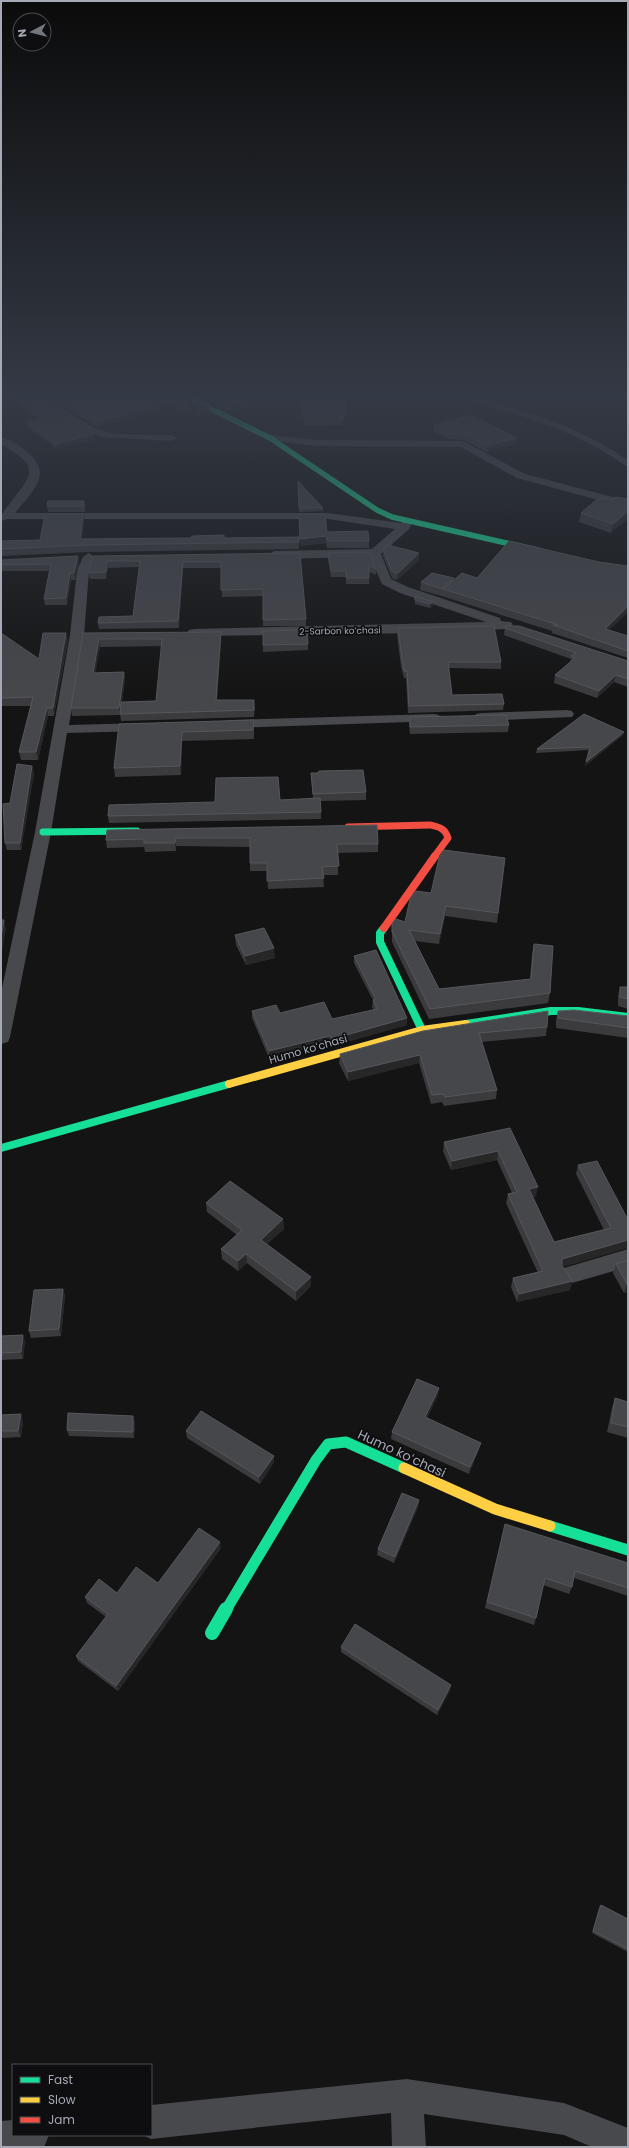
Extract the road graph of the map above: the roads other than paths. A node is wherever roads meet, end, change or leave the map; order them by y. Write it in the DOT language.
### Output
graph roads {
  1 [pos="24,493"];
  2 [pos="352,493"];
  3 [pos="585,493"];
  4 [pos="628,505"];
  5 [pos="4,517"];
  6 [pos="406,524"];
  7 [pos="546,552"];
  8 [pos="375,553"];
  9 [pos="264,555"];
  10 [pos="105,557"];
  11 [pos="506,625"];
  12 [pos="522,630"];
  13 [pos="179,634"];
  14 [pos="77,635"];
  15 [pos="93,635"];
  16 [pos="567,714"];
  17 [pos="448,718"];
  18 [pos="464,718"];
  19 [pos="212,725"];
  20 [pos="156,726"];
  21 [pos="62,729"];
  22 [pos="336,827"];
  23 [pos="146,830"];
  24 [pos="43,832"];
  25 [pos="628,1017"];
  26 [pos="422,1030"];
  27 [pos="1,1037"];
  28 [pos="1,1148"];
  29 [pos="628,1258"];
  30 [pos="572,1274"];
  31 [pos="628,1550"];
  32 [pos="212,1632"];
  33 [pos="407,2095"];
  34 [pos="152,2122"];
  35 [pos="22,2136"];
  36 [pos="1,2138"];
  37 [pos="628,2145"];
  38 [pos="409,2147"];
  1 -- 5 [label="street"];
  2 -- 6 [label="street"];
  3 -- 4 [label="street"];
  5 -- 6 [label="street"];
  6 -- 7 [label="street"];
  6 -- 8 [label="street"];
  8 -- 9 [label="street"];
  8 -- 11 [label="street"];
  10 -- 14 [label="street"];
  11 -- 12 [label="street"];
  11 -- 13 [label="street, 2-Sarbon koʻchasi"];
  14 -- 15 [label="street"];
  14 -- 21 [label="street"];
  16 -- 18 [label="street"];
  17 -- 19 [label="street"];
  20 -- 21 [label="street"];
  21 -- 24 [label="street"];
  22 -- 26 [label="street"];
  23 -- 24 [label="street"];
  24 -- 27 [label="street"];
  25 -- 26 [label="street, Humo koʻchasi"];
  26 -- 28 [label="street, Humo koʻchasi"];
  29 -- 30 [label="street"];
  31 -- 32 [label="street, Humo koʻchasi"];
  33 -- 34 [label="street"];
  33 -- 37 [label="street"];
  33 -- 38 [label="street"];
  35 -- 36 [label="street"];
}
